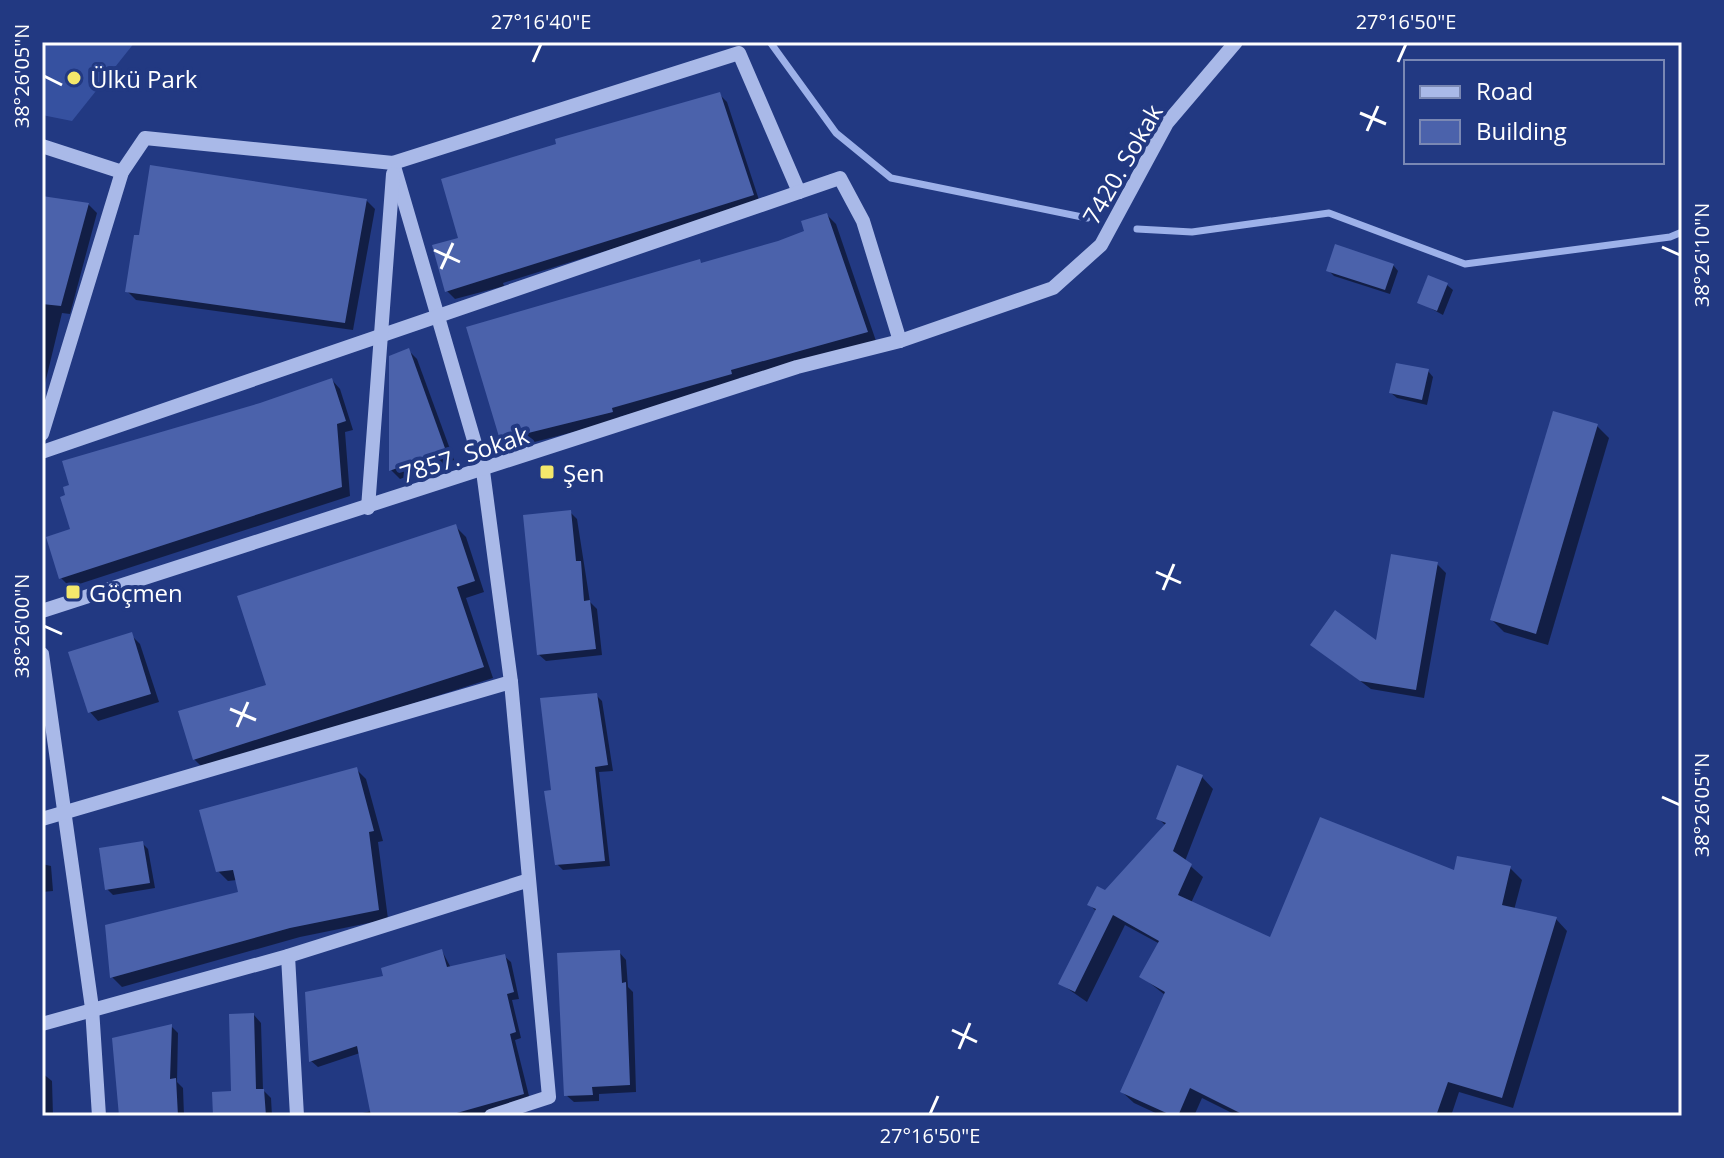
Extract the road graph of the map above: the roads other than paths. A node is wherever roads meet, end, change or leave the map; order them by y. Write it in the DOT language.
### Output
graph roads {
  1 [pos="1236,42"];
  2 [pos="42,146"];
  3 [pos="393,163"];
  4 [pos="122,172"];
  5 [pos="799,192"];
  6 [pos="439,315"];
  7 [pos="381,337"];
  8 [pos="900,341"];
  9 [pos="42,434"];
  10 [pos="42,452"];
  11 [pos="483,471"];
  12 [pos="368,508"];
  13 [pos="42,611"];
  14 [pos="42,654"];
  15 [pos="511,682"];
  16 [pos="66,814"];
  17 [pos="42,819"];
  18 [pos="526,881"];
  19 [pos="288,956"];
  20 [pos="92,1008"];
  21 [pos="42,1024"];
  22 [pos="99,1116"];
  23 [pos="297,1116"];
  24 [pos="491,1116"];
  1 -- 8 [label="street, 7420. Sokak"];
  2 -- 4 [label="street"];
  3 -- 4 [label="street"];
  3 -- 5 [label="street"];
  3 -- 6 [label="street"];
  3 -- 7 [label="street"];
  4 -- 9 [label="street"];
  5 -- 6 [label="street"];
  5 -- 8 [label="street"];
  6 -- 7 [label="street"];
  6 -- 11 [label="street"];
  7 -- 10 [label="street"];
  7 -- 12 [label="street"];
  8 -- 11 [label="street, 7857. Sokak"];
  11 -- 12 [label="street, 7857. Sokak"];
  11 -- 15 [label="street"];
  12 -- 13 [label="street, 7857. Sokak"];
  14 -- 16 [label="street"];
  15 -- 16 [label="street"];
  15 -- 18 [label="street"];
  16 -- 17 [label="street"];
  16 -- 20 [label="street"];
  18 -- 19 [label="street"];
  18 -- 24 [label="street"];
  19 -- 20 [label="street"];
  19 -- 23 [label="street"];
  20 -- 21 [label="street"];
  20 -- 22 [label="street"];
}
